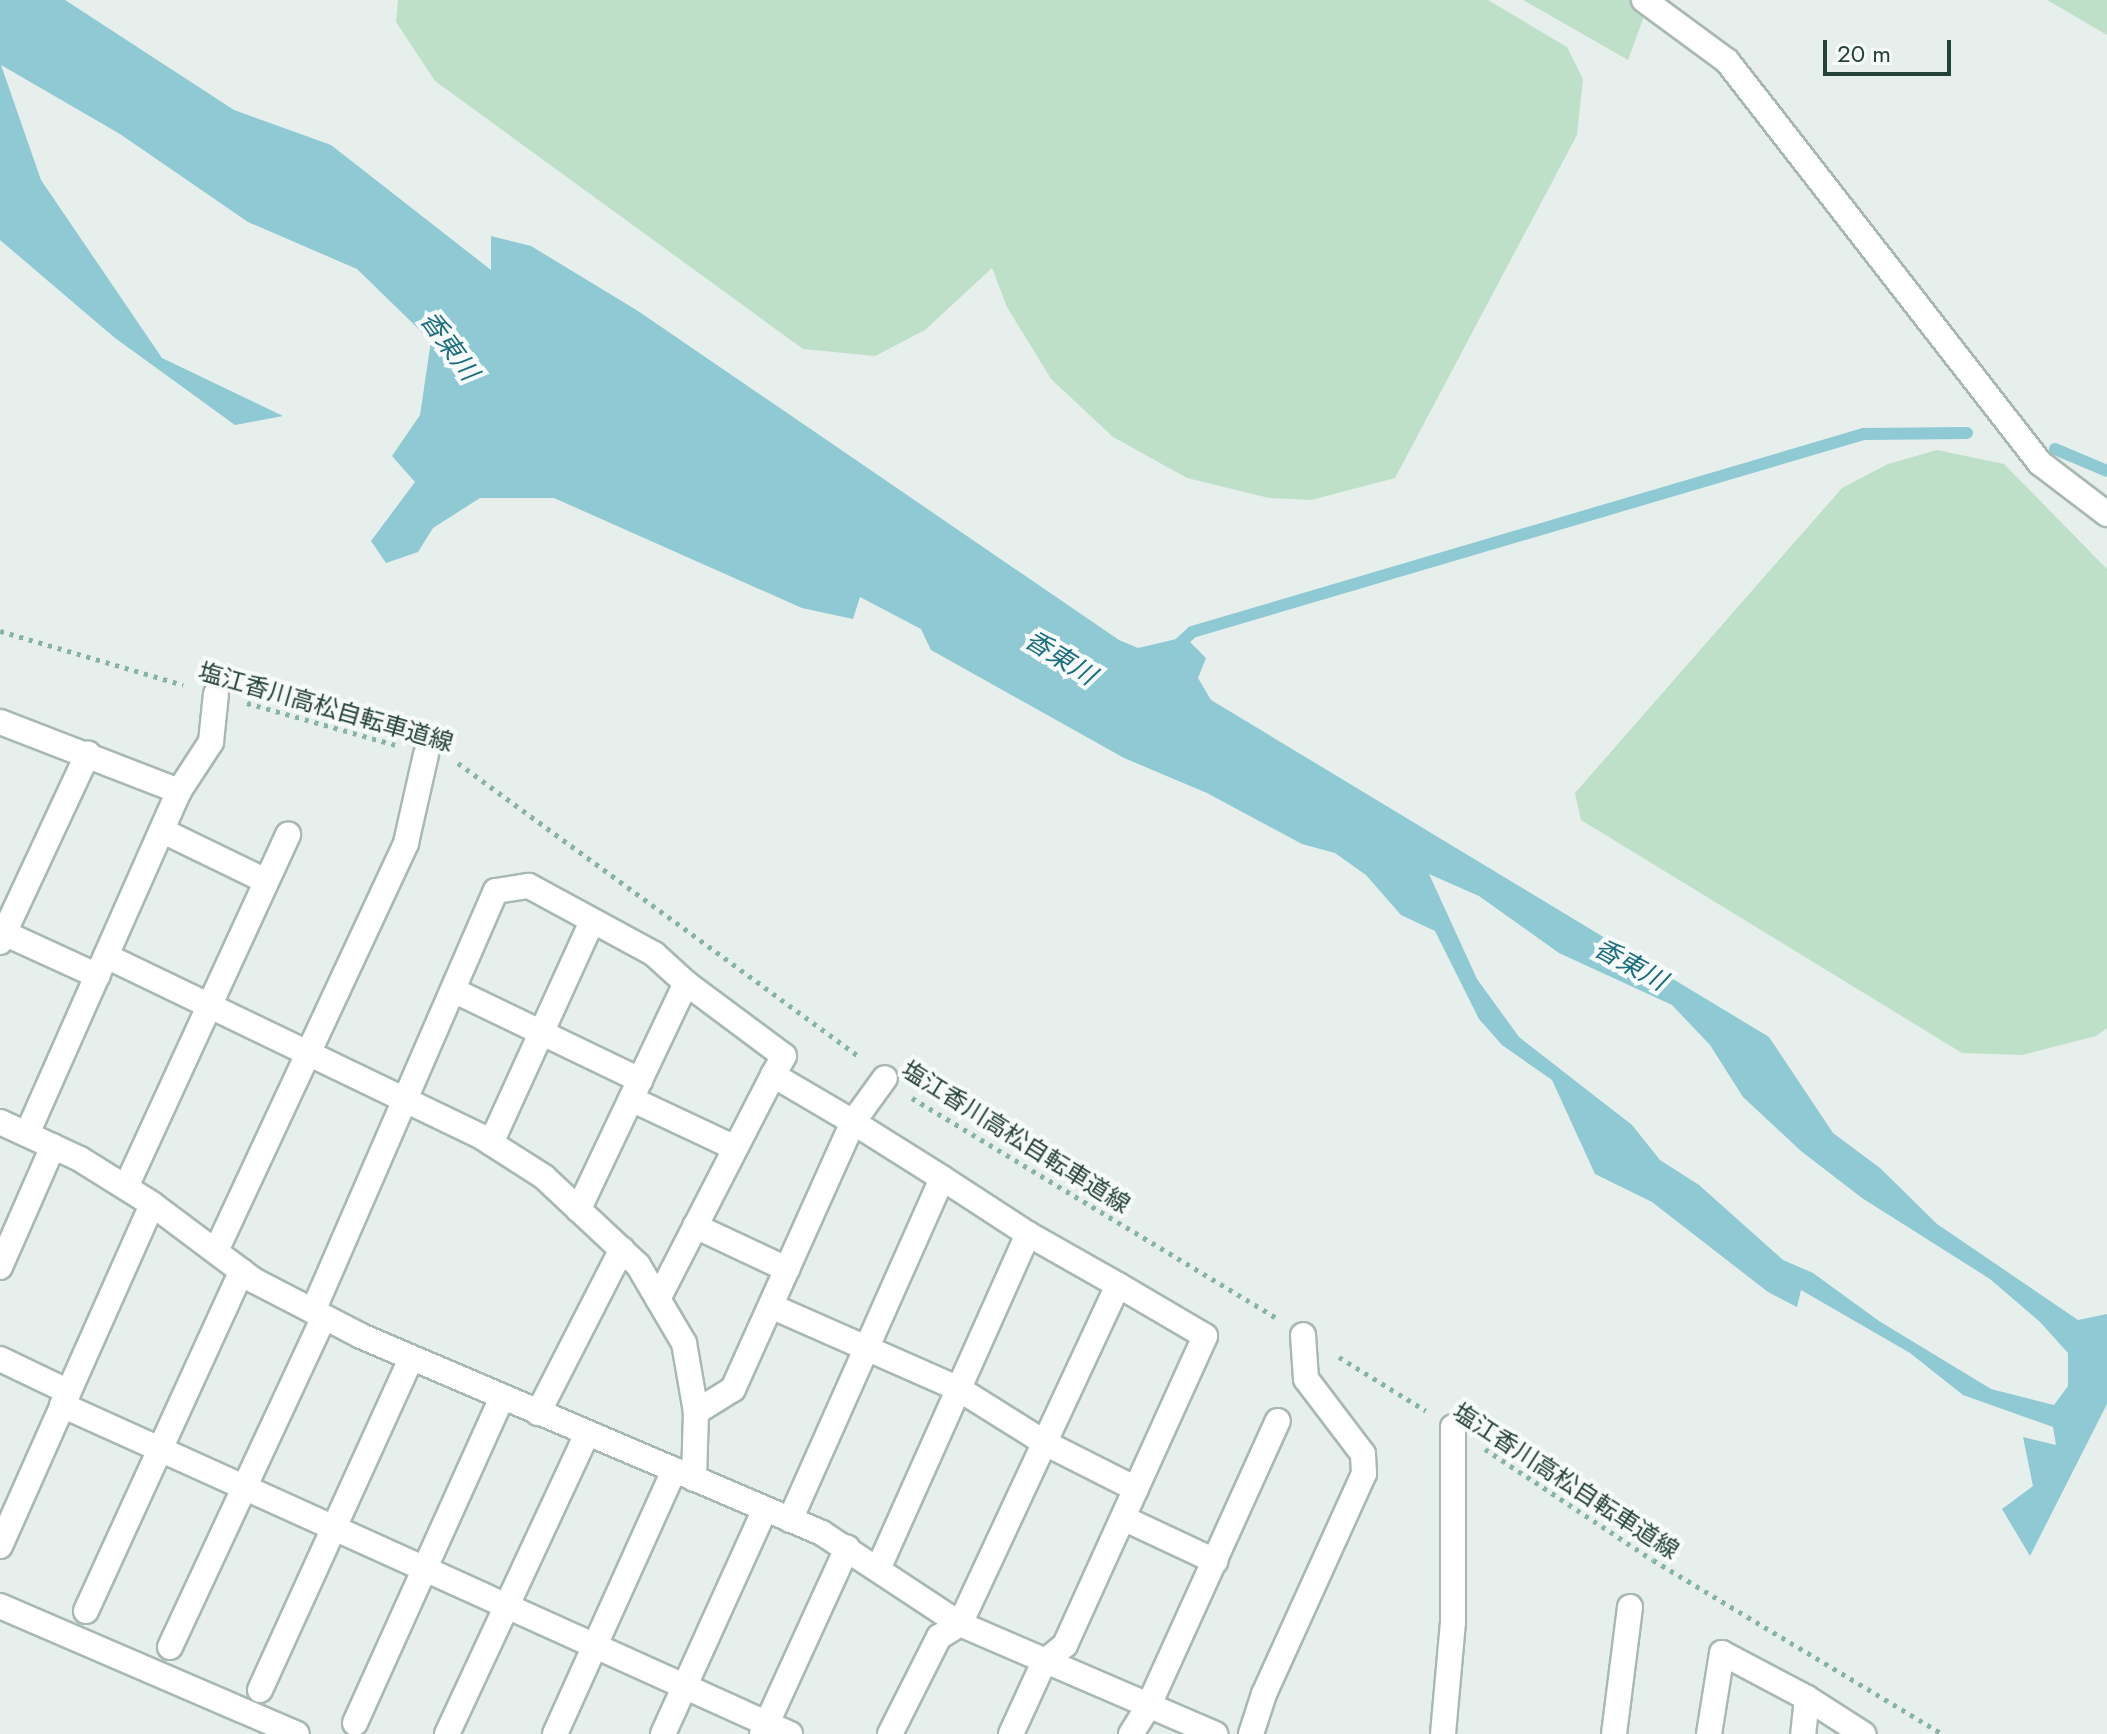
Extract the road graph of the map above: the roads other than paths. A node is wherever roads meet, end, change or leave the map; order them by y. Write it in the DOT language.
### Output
graph roads {
  1 [pos="1644,0"];
  2 [pos="2107,514"];
  3 [pos="216,694"];
  4 [pos="0,722"];
  5 [pos="88,753"];
  6 [pos="426,754"];
  7 [pos="179,791"];
  8 [pos="163,831"];
  9 [pos="288,834"];
  10 [pos="266,881"];
  11 [pos="592,921"];
  12 [pos="2,938"];
  13 [pos="102,966"];
  14 [pos="686,983"];
  15 [pos="453,990"];
  16 [pos="210,1005"];
  17 [pos="541,1033"];
  18 [pos="307,1053"];
  19 [pos="773,1075"];
  20 [pos="885,1078"];
  21 [pos="635,1090"];
  22 [pos="406,1101"];
  23 [pos="0,1122"];
  24 [pos="853,1122"];
  25 [pos="27,1134"];
  26 [pos="491,1143"];
  27 [pos="53,1146"];
  28 [pos="733,1147"];
  29 [pos="942,1178"];
  30 [pos="126,1187"];
  31 [pos="152,1204"];
  32 [pos="578,1210"];
  33 [pos="695,1226"];
  34 [pos="1028,1234"];
  35 [pos="622,1249"];
  36 [pos="216,1251"];
  37 [pos="0,1267"];
  38 [pos="787,1269"];
  39 [pos="242,1271"];
  40 [pos="1118,1285"];
  41 [pos="658,1299"];
  42 [pos="771,1306"];
  43 [pos="318,1314"];
  44 [pos="1303,1335"];
  45 [pos="866,1349"];
  46 [pos="411,1358"];
  47 [pos="0,1359"];
  48 [pos="959,1389"];
  49 [pos="502,1397"];
  50 [pos="66,1398"];
  51 [pos="696,1412"];
  52 [pos="538,1413"];
  53 [pos="1278,1421"];
  54 [pos="1453,1427"];
  55 [pos="587,1434"];
  56 [pos="1045,1443"];
  57 [pos="159,1449"];
  58 [pos="684,1475"];
  59 [pos="1136,1489"];
  60 [pos="245,1491"];
  61 [pos="765,1509"];
  62 [pos="1123,1518"];
  63 [pos="790,1520"];
  64 [pos="334,1530"];
  65 [pos="0,1546"];
  66 [pos="847,1548"];
  67 [pos="1215,1561"];
  68 [pos="879,1567"];
  69 [pos="423,1570"];
  70 [pos="0,1606"];
  71 [pos="507,1606"];
  72 [pos="1630,1607"];
  73 [pos="86,1611"];
  74 [pos="960,1624"];
  75 [pos="594,1645"];
  76 [pos="170,1647"];
  77 [pos="1044,1662"];
  78 [pos="684,1686"];
  79 [pos="260,1690"];
  80 [pos="1807,1698"];
  81 [pos="1148,1707"];
  82 [pos="355,1723"];
  83 [pos="765,1729"];
  84 [pos="297,1734"];
  85 [pos="447,1734"];
  86 [pos="555,1734"];
  87 [pos="663,1734"];
  88 [pos="790,1734"];
  89 [pos="890,1734"];
  90 [pos="1011,1734"];
  91 [pos="1131,1734"];
  92 [pos="1215,1734"];
  93 [pos="1251,1734"];
  94 [pos="1443,1734"];
  95 [pos="1614,1734"];
  96 [pos="1709,1734"];
  97 [pos="1803,1734"];
  98 [pos="1863,1734"];
  1 -- 2 [label="street"];
  3 -- 7 [label="street"];
  4 -- 5 [label="street"];
  5 -- 7 [label="street"];
  5 -- 12 [label="street"];
  6 -- 18 [label="street"];
  7 -- 8 [label="street"];
  8 -- 10 [label="street"];
  8 -- 13 [label="street"];
  9 -- 10 [label="street"];
  10 -- 16 [label="street"];
  11 -- 14 [label="street"];
  11 -- 15 [label="street"];
  11 -- 17 [label="street"];
  12 -- 13 [label="street"];
  13 -- 16 [label="street"];
  13 -- 25 [label="street"];
  14 -- 19 [label="street"];
  14 -- 21 [label="street"];
  15 -- 17 [label="street"];
  15 -- 22 [label="street"];
  16 -- 18 [label="street"];
  16 -- 30 [label="street"];
  17 -- 21 [label="street"];
  17 -- 26 [label="street"];
  18 -- 22 [label="street"];
  18 -- 36 [label="street"];
  19 -- 24 [label="street"];
  19 -- 28 [label="street"];
  20 -- 24 [label="street"];
  21 -- 28 [label="street"];
  21 -- 32 [label="street"];
  22 -- 26 [label="street"];
  22 -- 43 [label="street"];
  23 -- 25 [label="street"];
  24 -- 29 [label="street"];
  24 -- 38 [label="street"];
  25 -- 27 [label="street"];
  26 -- 32 [label="street"];
  27 -- 30 [label="street"];
  27 -- 37 [label="street"];
  28 -- 33 [label="street"];
  29 -- 34 [label="street"];
  29 -- 45 [label="street"];
  30 -- 31 [label="street"];
  31 -- 36 [label="street"];
  31 -- 50 [label="street"];
  32 -- 35 [label="street"];
  33 -- 38 [label="street"];
  33 -- 41 [label="street"];
  34 -- 40 [label="street"];
  34 -- 48 [label="street"];
  35 -- 41 [label="street"];
  35 -- 52 [label="street"];
  36 -- 39 [label="street"];
  38 -- 42 [label="street"];
  39 -- 43 [label="street"];
  39 -- 57 [label="street"];
  40 -- 56 [label="street"];
  40 -- 59 [label="street"];
  41 -- 51 [label="street"];
  42 -- 45 [label="street"];
  42 -- 51 [label="street"];
  43 -- 46 [label="street"];
  43 -- 60 [label="street"];
  44 -- 93 [label="street"];
  45 -- 48 [label="street"];
  45 -- 63 [label="street"];
  46 -- 49 [label="street"];
  46 -- 64 [label="street"];
  47 -- 50 [label="street"];
  48 -- 56 [label="street"];
  48 -- 68 [label="street"];
  49 -- 52 [label="street"];
  49 -- 69 [label="street"];
  50 -- 57 [label="street"];
  50 -- 65 [label="street"];
  51 -- 58 [label="street"];
  52 -- 55 [label="street"];
  53 -- 67 [label="street"];
  54 -- 94 [label="street"];
  55 -- 58 [label="street"];
  55 -- 71 [label="street"];
  56 -- 59 [label="street"];
  56 -- 74 [label="street"];
  57 -- 60 [label="street"];
  57 -- 73 [label="street"];
  58 -- 61 [label="street"];
  58 -- 75 [label="street"];
  59 -- 62 [label="street"];
  60 -- 64 [label="street"];
  60 -- 76 [label="street"];
  61 -- 63 [label="street"];
  61 -- 78 [label="street"];
  62 -- 67 [label="street"];
  62 -- 77 [label="street"];
  63 -- 66 [label="street"];
  64 -- 69 [label="street"];
  64 -- 79 [label="street"];
  66 -- 68 [label="street"];
  66 -- 83 [label="street"];
  67 -- 81 [label="street"];
  68 -- 74 [label="street"];
  69 -- 71 [label="street"];
  69 -- 82 [label="street"];
  70 -- 84 [label="street"];
  71 -- 75 [label="street"];
  71 -- 85 [label="street"];
  72 -- 95 [label="street"];
  74 -- 77 [label="street"];
  74 -- 89 [label="street"];
  75 -- 78 [label="street"];
  75 -- 86 [label="street"];
  77 -- 81 [label="street"];
  77 -- 90 [label="street"];
  78 -- 83 [label="street"];
  78 -- 87 [label="street"];
  80 -- 96 [label="street"];
  80 -- 97 [label="street"];
  80 -- 98 [label="street"];
  81 -- 91 [label="street"];
  81 -- 92 [label="street"];
  83 -- 88 [label="street"];
}
